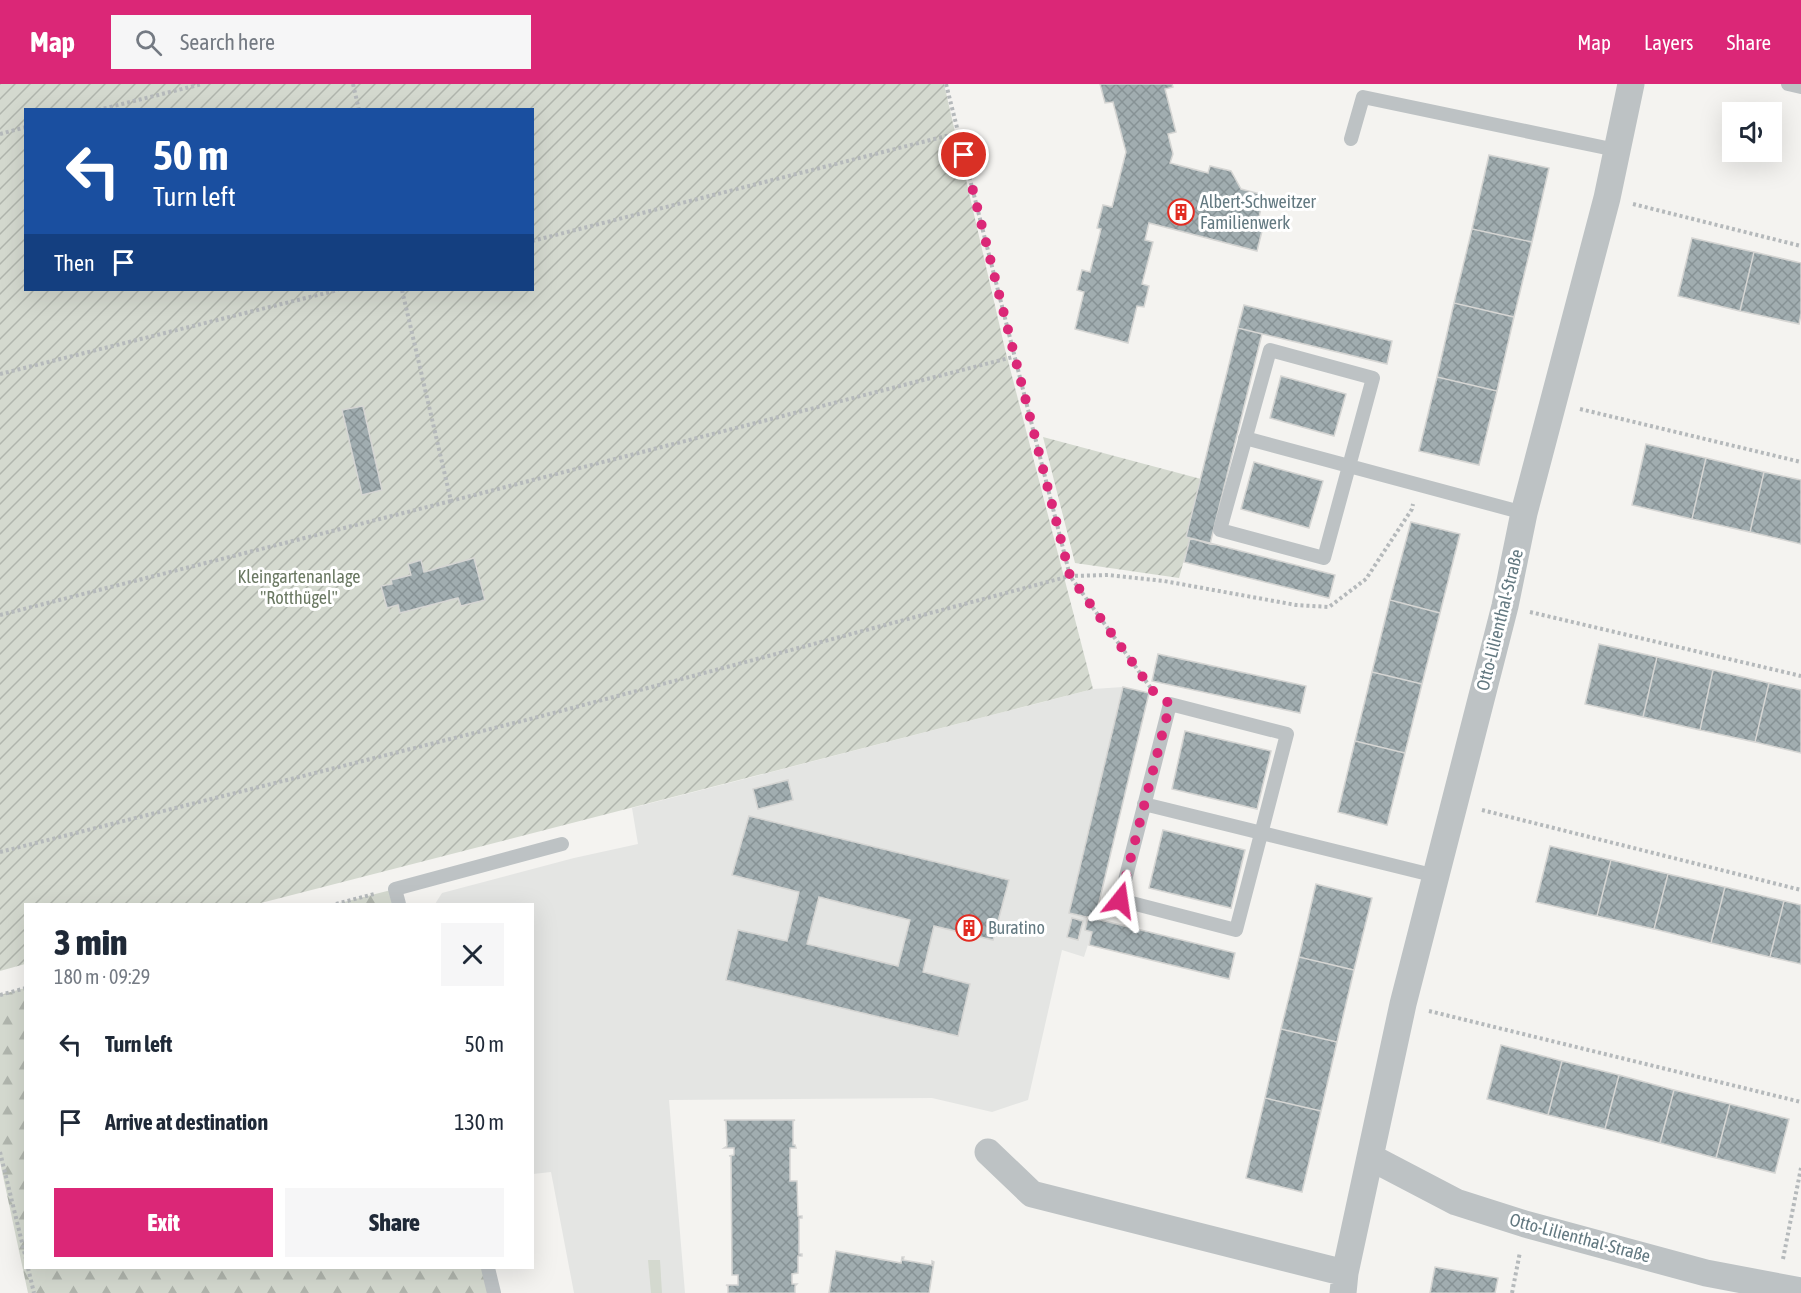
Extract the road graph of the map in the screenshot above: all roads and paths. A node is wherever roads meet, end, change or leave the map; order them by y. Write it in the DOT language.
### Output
graph roads {
  1 [pos="202,84"];
  2 [pos="353,84"];
  3 [pos="946,84"];
  4 [pos="1630,84"];
  5 [pos="1788,84"];
  6 [pos="1801,87"];
  7 [pos="106,108"];
  8 [pos="359,108"];
  9 [pos="24,128"];
  10 [pos="958,133"];
  11 [pos="0,134"];
  12 [pos="1351,139"];
  13 [pos="1616,150"];
  14 [pos="1607,198"];
  15 [pos="534,240"];
  16 [pos="1801,246"];
  17 [pos="334,291"];
  18 [pos="402,291"];
  19 [pos="1013,357"];
  20 [pos="0,374"];
  21 [pos="1554,403"];
  22 [pos="1245,438"];
  23 [pos="1801,462"];
  24 [pos="1348,467"];
  25 [pos="1416,485"];
  26 [pos="451,501"];
  27 [pos="1524,513"];
  28 [pos="1070,576"];
  29 [pos="1505,606"];
  30 [pos="0,615"];
  31 [pos="1801,676"];
  32 [pos="1170,704"];
  33 [pos="1454,803"];
  34 [pos="1144,804"];
  35 [pos="1262,833"];
  36 [pos="562,844"];
  37 [pos="0,852"];
  38 [pos="1436,876"];
  39 [pos="395,889"];
  40 [pos="1801,890"];
  41 [pos="340,903"];
  42 [pos="399,903"];
  43 [pos="24,989"];
  44 [pos="0,995"];
  45 [pos="1403,1004"];
  46 [pos="1801,1102"];
  47 [pos="0,1152"];
  48 [pos="988,1152"];
  49 [pos="1370,1157"];
  50 [pos="1801,1168"];
  51 [pos="1525,1224"];
  52 [pos="24,1251"];
  53 [pos="28,1269"];
  54 [pos="488,1269"];
  55 [pos="1344,1283"];
  56 [pos="1789,1289"];
  57 [pos="34,1293"];
  58 [pos="494,1293"];
  59 [pos="1512,1293"];
  1 -- 7 [label="path"];
  2 -- 8 [label="path"];
  3 -- 10 [label="path"];
  4 -- 13 [label="street, Otto-Lilienthal-Straße"];
  5 -- 6 [label="lane"];
  9 -- 11 [label="path"];
  10 -- 15 [label="path"];
  10 -- 19 [label="path"];
  12 -- 13 [label="lane"];
  13 -- 14 [label="street, Otto-Lilienthal-Straße"];
  14 -- 16 [label="path"];
  14 -- 21 [label="street, Otto-Lilienthal-Straße"];
  17 -- 20 [label="path"];
  18 -- 26 [label="path"];
  19 -- 26 [label="path"];
  19 -- 28 [label="path"];
  21 -- 23 [label="path"];
  21 -- 27 [label="street, Otto-Lilienthal-Straße"];
  22 -- 24 [label="lane"];
  22 -- 24 [label="lane"];
  22 -- 24 [label="lane"];
  24 -- 25 [label="lane"];
  25 -- 27 [label="lane"];
  25 -- 28 [label="path"];
  26 -- 30 [label="path"];
  27 -- 29 [label="street, Otto-Lilienthal-Straße"];
  28 -- 32 [label="path"];
  28 -- 37 [label="path"];
  29 -- 31 [label="path"];
  29 -- 33 [label="street, Otto-Lilienthal-Straße"];
  32 -- 34 [label="lane"];
  32 -- 35 [label="lane"];
  33 -- 38 [label="street, Otto-Lilienthal-Straße"];
  33 -- 40 [label="path"];
  34 -- 35 [label="lane"];
  34 -- 35 [label="lane"];
  35 -- 38 [label="lane"];
  36 -- 39 [label="lane"];
  38 -- 45 [label="street, Otto-Lilienthal-Straße"];
  39 -- 41 [label="path"];
  39 -- 42 [label="lane"];
  43 -- 44 [label="path"];
  45 -- 46 [label="path"];
  45 -- 49 [label="street, Otto-Lilienthal-Straße"];
  47 -- 52 [label="path"];
  48 -- 55 [label="street, Otto-Lilienthal-Straße"];
  49 -- 51 [label="street, Otto-Lilienthal-Straße"];
  49 -- 55 [label="street, Otto-Lilienthal-Straße"];
  50 -- 56 [label="path"];
  51 -- 56 [label="street, Otto-Lilienthal-Straße"];
  51 -- 59 [label="path"];
  53 -- 57 [label="path"];
  54 -- 58 [label="lane"];
}
